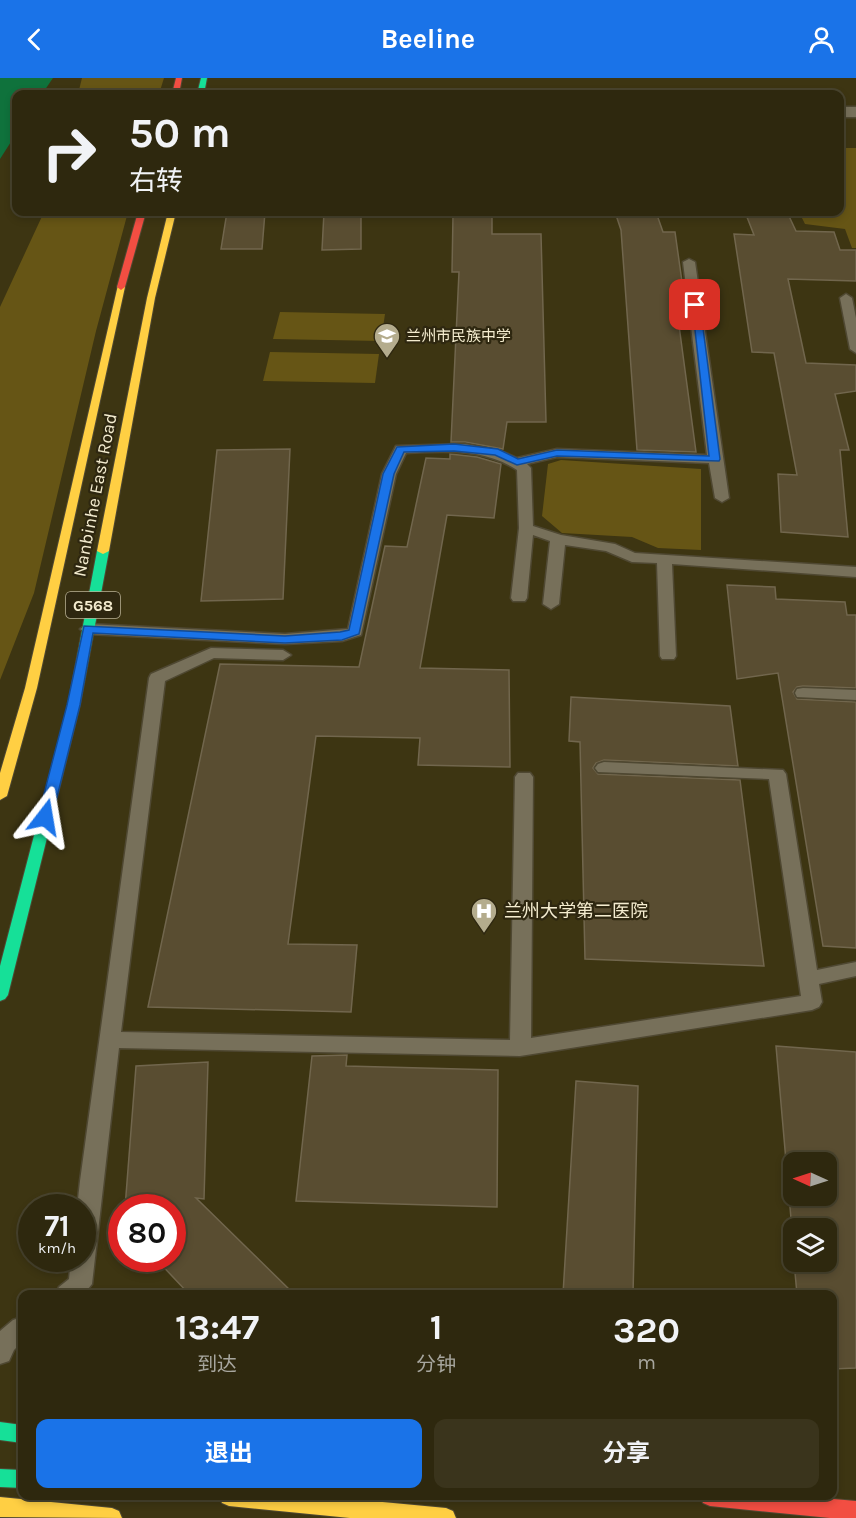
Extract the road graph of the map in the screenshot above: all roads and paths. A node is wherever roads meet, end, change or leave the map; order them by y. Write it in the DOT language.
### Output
graph roads {
  1 [pos="141,216"];
  2 [pos="171,216"];
  3 [pos="689,261"];
  4 [pos="846,298"];
  5 [pos="856,349"];
  6 [pos="715,459"];
  7 [pos="517,462"];
  8 [pos="722,498"];
  9 [pos="526,528"];
  10 [pos="558,539"];
  11 [pos="664,559"];
  12 [pos="856,572"];
  13 [pos="519,598"];
  14 [pos="551,604"];
  15 [pos="88,629"];
  16 [pos="284,655"];
  17 [pos="668,656"];
  18 [pos="803,693"];
  19 [pos="856,695"];
  20 [pos="604,768"];
  21 [pos="524,777"];
  22 [pos="0,796"];
  23 [pos="856,969"];
  24 [pos="808,979"];
  25 [pos="0,995"];
  26 [pos="109,1040"];
  27 [pos="520,1048"];
  28 [pos="72,1290"];
  29 [pos="18,1331"];
  30 [pos="0,1353"];
  31 [pos="0,1431"];
  32 [pos="18,1433"];
  33 [pos="0,1478"];
  34 [pos="18,1479"];
  35 [pos="268,1500"];
  36 [pos="749,1500"];
  37 [pos="0,1507"];
  38 [pos="856,1511"];
  39 [pos="112,1518"];
  40 [pos="446,1518"];
  1 -- 22 [label="main road, Nanbinhe East Road / G568"];
  2 -- 15 [label="main road, Nanbinhe East Road / G568"];
  3 -- 6 [label="lane"];
  4 -- 5 [label="lane"];
  6 -- 7 [label="lane"];
  6 -- 8 [label="lane"];
  7 -- 9 [label="lane"];
  7 -- 15 [label="lane"];
  9 -- 10 [label="lane"];
  9 -- 13 [label="lane"];
  10 -- 11 [label="lane"];
  10 -- 14 [label="lane"];
  11 -- 12 [label="lane"];
  11 -- 17 [label="lane"];
  15 -- 25 [label="main road, Nanbinhe East Road / G568"];
  16 -- 26 [label="lane"];
  18 -- 19 [label="lane"];
  20 -- 24 [label="lane"];
  21 -- 27 [label="lane"];
  23 -- 24 [label="lane"];
  24 -- 27 [label="lane"];
  26 -- 27 [label="lane"];
  26 -- 28 [label="lane"];
  29 -- 30 [label="lane"];
  31 -- 32 [label="main road"];
  33 -- 34 [label="main road"];
  35 -- 40 [label="main road"];
  36 -- 38 [label="main road"];
  37 -- 39 [label="main road"];
}
